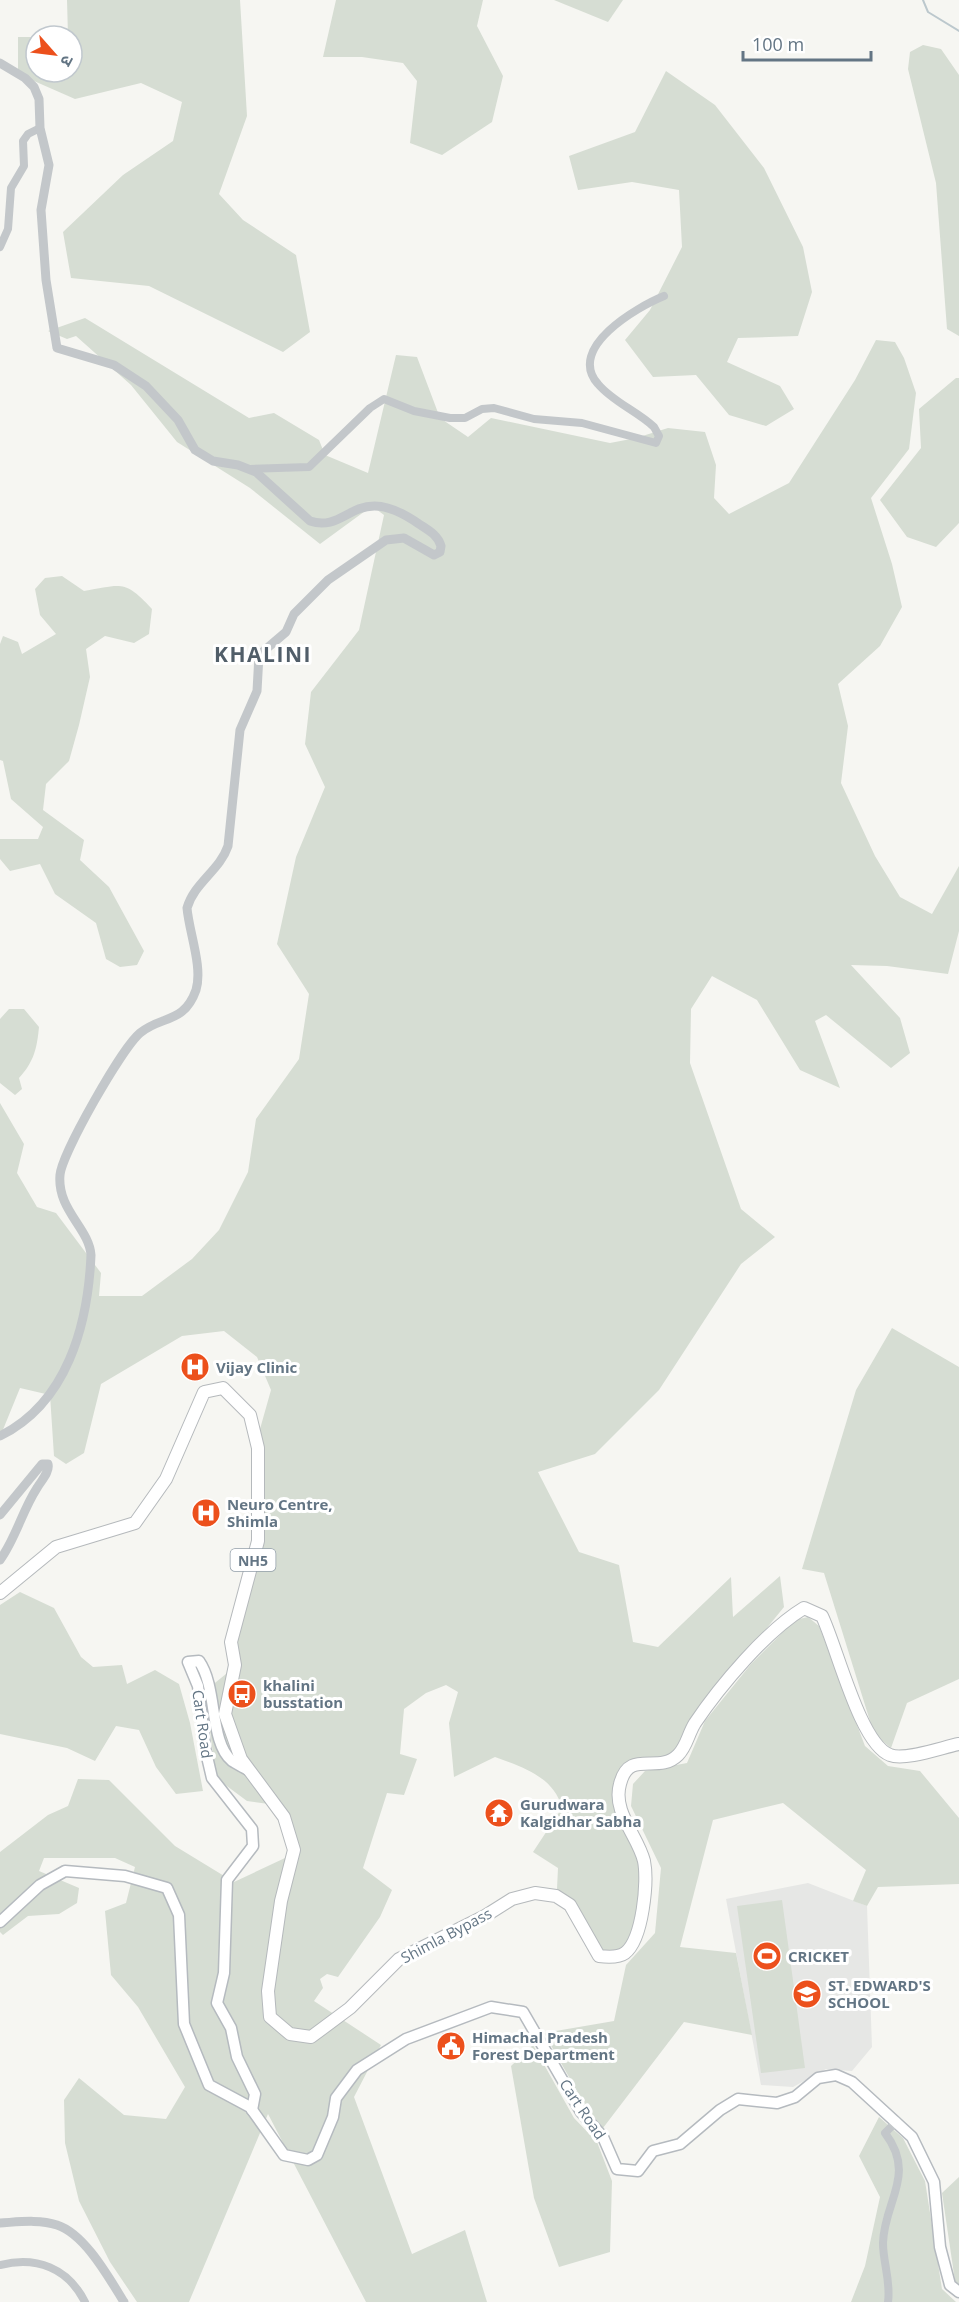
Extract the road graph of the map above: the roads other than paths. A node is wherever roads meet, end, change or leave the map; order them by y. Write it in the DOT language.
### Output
graph roads {
  1 [pos="0,63"];
  2 [pos="40,128"];
  3 [pos="0,247"];
  4 [pos="664,296"];
  5 [pos="248,469"];
  6 [pos="0,1436"];
  7 [pos="0,1515"];
  8 [pos="0,1560"];
  9 [pos="0,1593"];
  10 [pos="959,1744"];
  11 [pos="248,1770"];
  12 [pos="0,1922"];
  13 [pos="252,2110"];
  14 [pos="897,2121"];
  15 [pos="0,2223"];
  16 [pos="0,2265"];
  17 [pos="959,2292"];
  18 [pos="85,2302"];
  19 [pos="124,2302"];
  20 [pos="888,2302"];
  1 -- 2 [label="street"];
  2 -- 3 [label="street"];
  2 -- 5 [label="street"];
  4 -- 5 [label="street"];
  5 -- 6 [label="street"];
  7 -- 8 [label="street"];
  9 -- 11 [label="highway, Shimla Bypass / NH5"];
  10 -- 11 [label="highway, Shimla Bypass / NH5"];
  11 -- 13 [label="main road, Cart Road"];
  12 -- 13 [label="main road, Cart Road"];
  13 -- 14 [label="main road, Cart Road"];
  14 -- 17 [label="main road, Cart Road"];
  14 -- 20 [label="street"];
  15 -- 19 [label="street"];
  16 -- 18 [label="street"];
}
